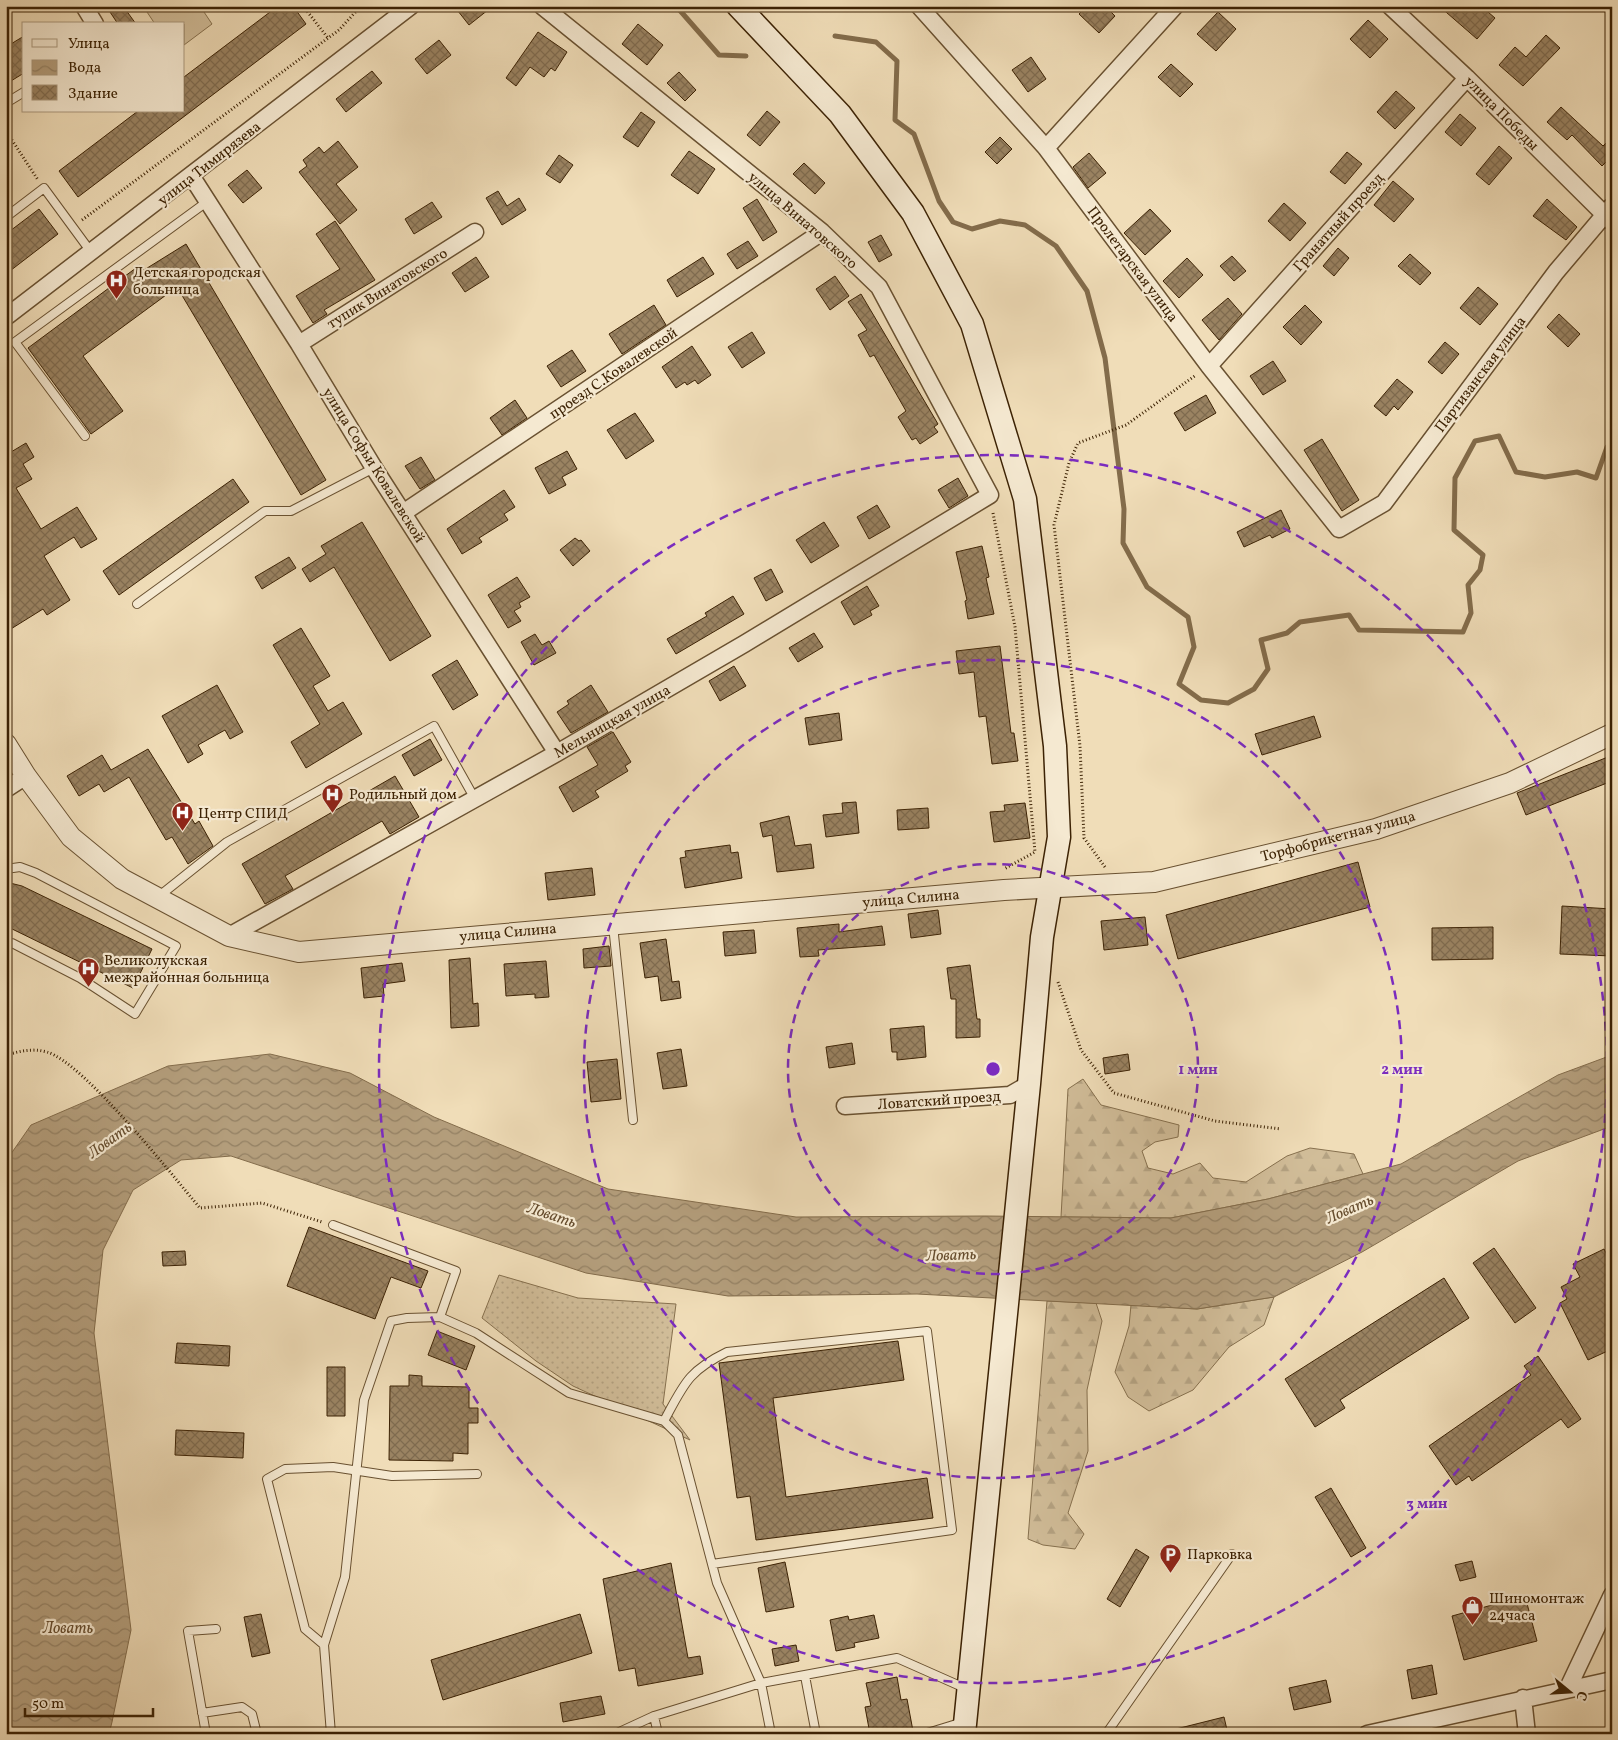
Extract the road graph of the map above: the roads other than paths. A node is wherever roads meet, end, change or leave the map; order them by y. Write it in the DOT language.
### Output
graph roads {
  1 [pos="84,6"];
  2 [pos="411,6"];
  3 [pos="542,6"];
  4 [pos="738,6"];
  5 [pos="919,6"];
  6 [pos="1175,6"];
  7 [pos="1390,6"];
  8 [pos="94,22"];
  9 [pos="1467,78"];
  10 [pos="22,93"];
  11 [pos="6,103"];
  12 [pos="1046,148"];
  13 [pos="192,177"];
  14 [pos="208,201"];
  15 [pos="1609,214"];
  16 [pos="6,217"];
  17 [pos="476,232"];
  18 [pos="822,232"];
  19 [pos="92,252"];
  20 [pos="6,317"];
  21 [pos="299,344"];
  22 [pos="1209,366"];
  23 [pos="85,436"];
  24 [pos="374,468"];
  25 [pos="990,495"];
  26 [pos="403,513"];
  27 [pos="1339,529"];
  28 [pos="137,604"];
  29 [pos="1612,734"];
  30 [pos="6,744"];
  31 [pos="557,753"];
  32 [pos="26,776"];
  33 [pos="6,789"];
  34 [pos="475,799"];
  35 [pos="6,869"];
  36 [pos="1051,888"];
  37 [pos="156,898"];
  38 [pos="613,922"];
  39 [pos="229,936"];
  40 [pos="6,947"];
  41 [pos="1029,1084"];
  42 [pos="845,1106"];
  43 [pos="632,1120"];
  44 [pos="333,1225"];
  45 [pos="440,1317"];
  46 [pos="664,1421"];
  47 [pos="356,1472"];
  48 [pos="477,1474"];
  49 [pos="1232,1554"];
  50 [pos="712,1564"];
  51 [pos="1612,1595"];
  52 [pos="216,1628"];
  53 [pos="324,1645"];
  54 [pos="804,1676"];
  55 [pos="1612,1680"];
  56 [pos="761,1683"];
  57 [pos="1568,1688"];
  58 [pos="969,1690"];
  59 [pos="1523,1698"];
  60 [pos="202,1713"];
  61 [pos="654,1716"];
  62 [pos="964,1728"];
  63 [pos="206,1734"];
  64 [pos="256,1734"];
  65 [pos="331,1734"];
  66 [pos="615,1734"];
  67 [pos="658,1734"];
  68 [pos="771,1734"];
  69 [pos="816,1734"];
  70 [pos="924,1734"];
  71 [pos="1106,1734"];
  72 [pos="1367,1734"];
  73 [pos="1527,1734"];
  1 -- 8 [label="street"];
  2 -- 13 [label="street, улица Тимирязева"];
  3 -- 18 [label="street, улица Винатовского"];
  4 -- 36 [label="main road"];
  5 -- 12 [label="street, Пролетарская улица"];
  6 -- 12 [label="street"];
  7 -- 9 [label="street, улица Победы"];
  9 -- 15 [label="street, улица Победы"];
  9 -- 22 [label="street, Гранатный проезд"];
  10 -- 11 [label="lane"];
  12 -- 22 [label="street, Пролетарская улица"];
  13 -- 14 [label="street, улица Софьи Ковалевской"];
  13 -- 19 [label="street, улица Тимирязева"];
  14 -- 21 [label="street, улица Софьи Ковалевской"];
  14 -- 23 [label="lane"];
  15 -- 27 [label="street, Партизанская улица"];
  16 -- 19 [label="lane"];
  17 -- 21 [label="street, тупик Винатовского"];
  18 -- 25 [label="street, улица Винатовского"];
  18 -- 26 [label="street, проезд С.Ковалевской"];
  19 -- 20 [label="street, улица Тимирязева"];
  21 -- 24 [label="street, улица Софьи Ковалевской"];
  22 -- 27 [label="street, Пролетарская улица"];
  24 -- 26 [label="street, улица Софьи Ковалевской"];
  24 -- 28 [label="lane"];
  25 -- 31 [label="street, Мельницкая улица"];
  26 -- 31 [label="street, улица Софьи Ковалевской"];
  29 -- 36 [label="street, Торфобрикетная улица"];
  30 -- 32 [label="street, улица Силина"];
  31 -- 34 [label="street, Мельницкая улица"];
  32 -- 33 [label="street"];
  32 -- 37 [label="street, улица Силина"];
  34 -- 37 [label="lane"];
  34 -- 39 [label="street, Мельницкая улица"];
  35 -- 40 [label="lane"];
  36 -- 38 [label="street, улица Силина"];
  36 -- 41 [label="main road"];
  37 -- 39 [label="street, улица Силина"];
  38 -- 39 [label="street, улица Силина"];
  38 -- 43 [label="lane"];
  41 -- 42 [label="street, Ловатский проезд"];
  41 -- 58 [label="main road"];
  44 -- 45 [label="lane"];
  45 -- 46 [label="lane"];
  45 -- 47 [label="lane"];
  46 -- 50 [label="lane"];
  46 -- 50 [label="lane"];
  47 -- 48 [label="lane"];
  47 -- 53 [label="lane"];
  47 -- 53 [label="lane"];
  49 -- 71 [label="lane"];
  50 -- 56 [label="lane"];
  51 -- 57 [label="street"];
  52 -- 60 [label="lane"];
  53 -- 65 [label="lane"];
  54 -- 56 [label="lane"];
  54 -- 58 [label="lane"];
  54 -- 69 [label="lane"];
  55 -- 57 [label="street"];
  56 -- 61 [label="lane"];
  56 -- 68 [label="lane"];
  57 -- 59 [label="street"];
  58 -- 62 [label="main road"];
  59 -- 72 [label="street"];
  59 -- 73 [label="street"];
  60 -- 63 [label="lane"];
  60 -- 64 [label="lane"];
  61 -- 66 [label="lane"];
  61 -- 67 [label="lane"];
  62 -- 70 [label="lane"];
}
